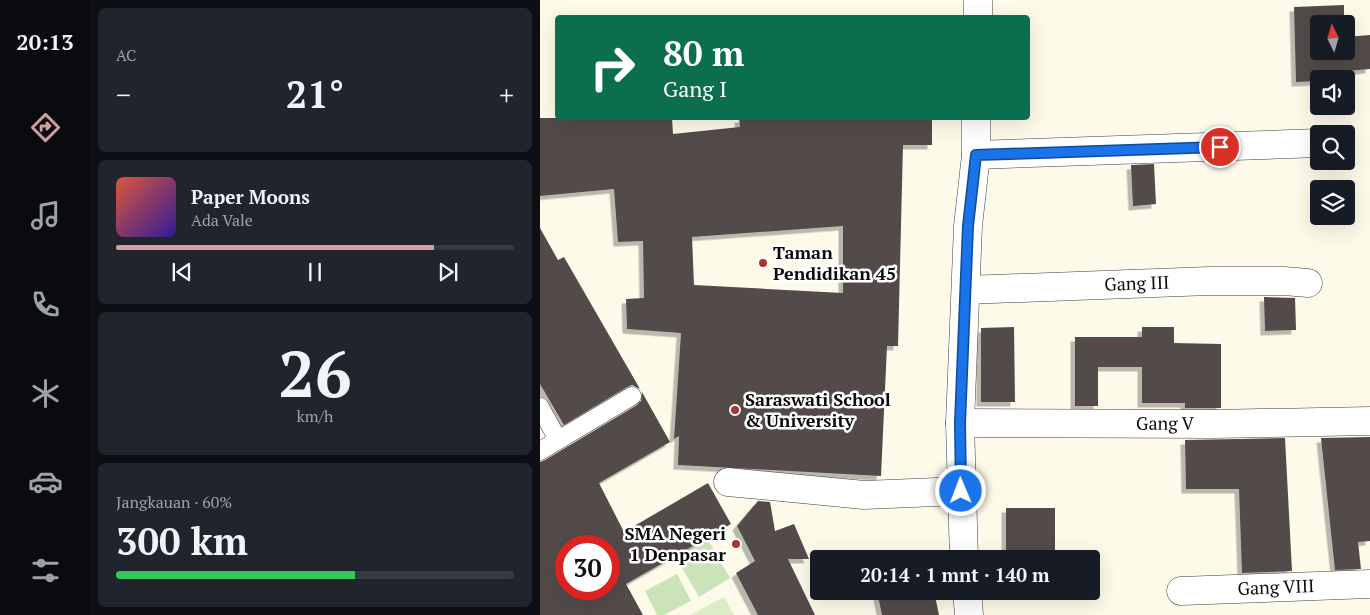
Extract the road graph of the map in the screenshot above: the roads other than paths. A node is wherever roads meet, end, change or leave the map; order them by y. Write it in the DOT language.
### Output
graph roads {
  1 [pos="978,0"];
  2 [pos="978,15"];
  3 [pos="976,120"];
  4 [pos="1310,143"];
  5 [pos="976,155"];
  6 [pos="1308,283"];
  7 [pos="966,290"];
  8 [pos="632,396"];
  9 [pos="540,407"];
  10 [pos="1370,421"];
  11 [pos="960,423"];
  12 [pos="558,440"];
  13 [pos="540,451"];
  14 [pos="728,482"];
  15 [pos="961,491"];
  16 [pos="964,550"];
  17 [pos="1370,584"];
  18 [pos="1182,591"];
  19 [pos="967,600"];
  20 [pos="969,615"];
  1 -- 2 [label="street"];
  3 -- 5 [label="street"];
  4 -- 5 [label="street"];
  5 -- 7 [label="street"];
  6 -- 7 [label="street, Gang III"];
  7 -- 11 [label="street"];
  8 -- 12 [label="lane"];
  9 -- 12 [label="lane"];
  10 -- 11 [label="street, Gang V"];
  11 -- 15 [label="street"];
  12 -- 13 [label="lane"];
  14 -- 15 [label="street"];
  15 -- 16 [label="street"];
  17 -- 18 [label="street, Gang VIII"];
  19 -- 20 [label="street"];
}
